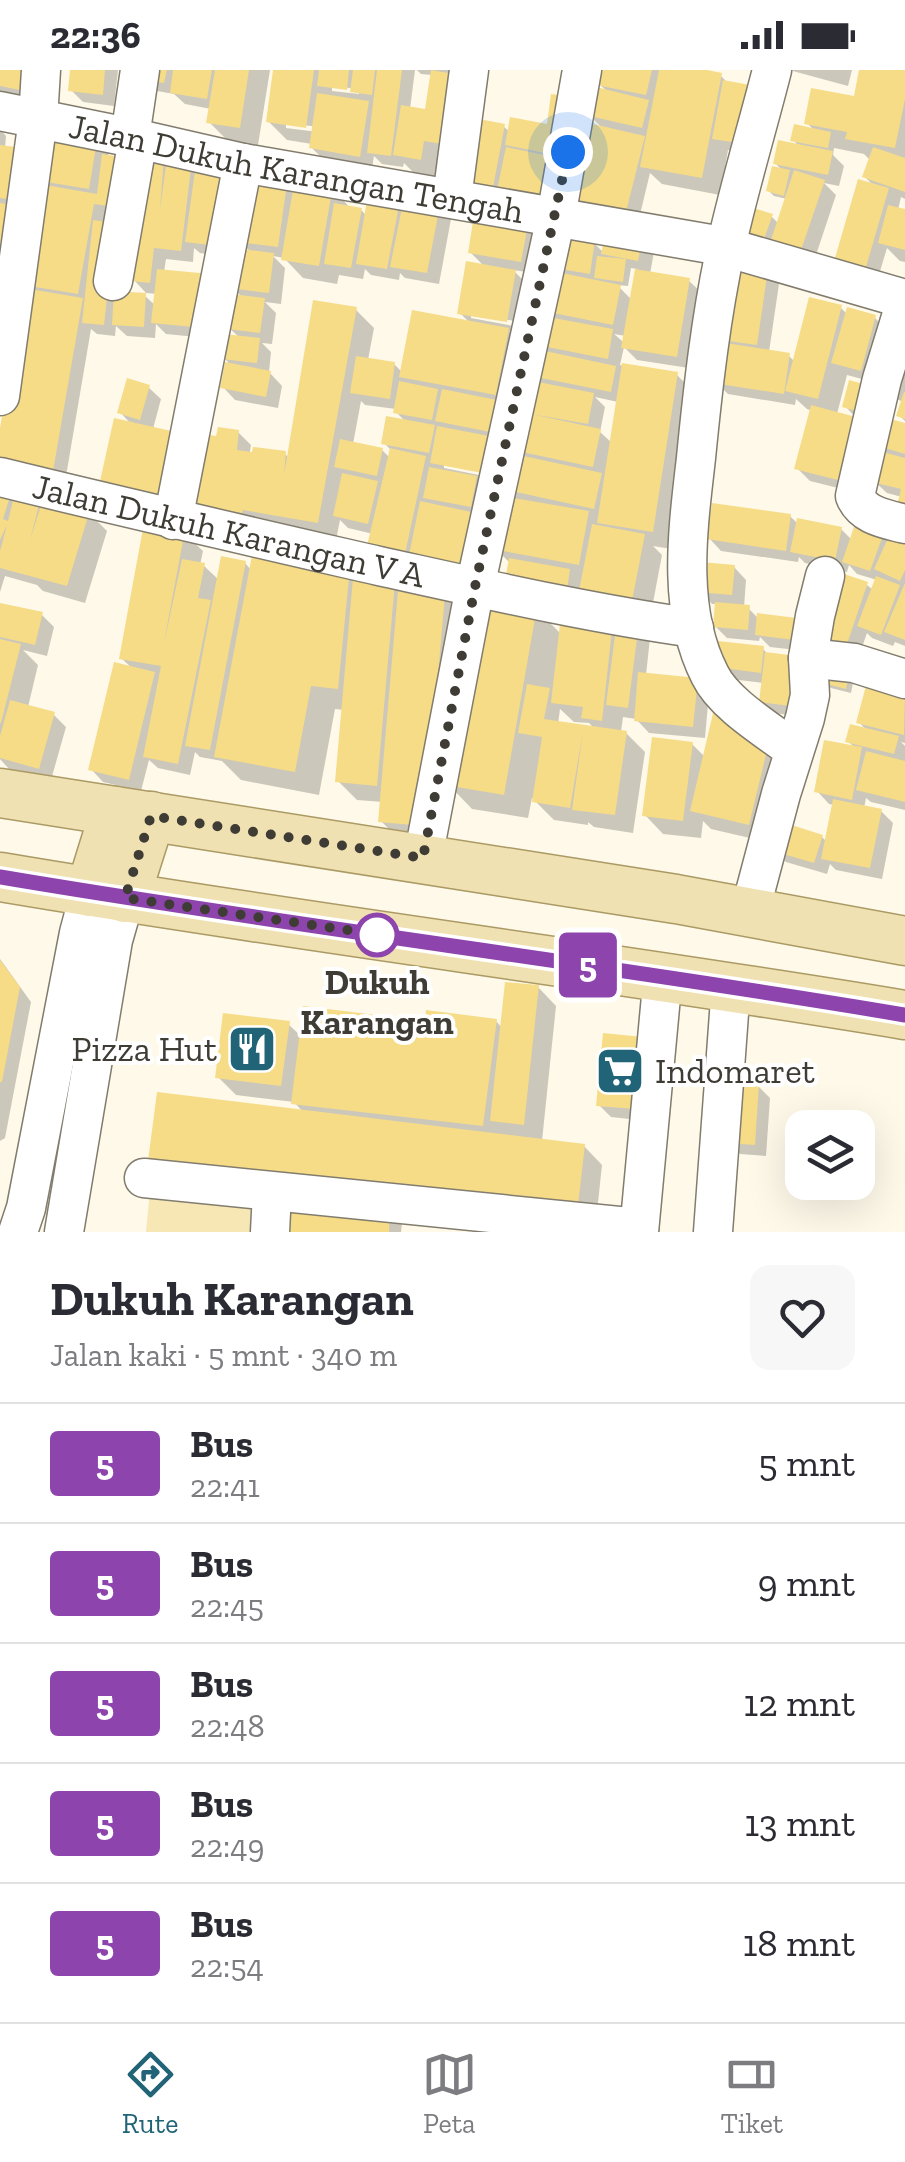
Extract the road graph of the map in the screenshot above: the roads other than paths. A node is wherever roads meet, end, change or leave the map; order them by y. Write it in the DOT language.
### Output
graph roads {
  1 [pos="42,70"];
  2 [pos="140,70"];
  3 [pos="469,70"];
  4 [pos="582,70"];
  5 [pos="772,70"];
  6 [pos="0,111"];
  7 [pos="38,120"];
  8 [pos="134,138"];
  9 [pos="243,163"];
  10 [pos="452,198"];
  11 [pos="556,217"];
  12 [pos="726,248"];
  13 [pos="113,281"];
  14 [pos="905,301"];
  15 [pos="0,396"];
  16 [pos="0,477"];
  17 [pos="173,520"];
  18 [pos="905,524"];
  19 [pos="825,576"];
  20 [pos="475,587"];
  21 [pos="694,628"];
  22 [pos="808,658"];
  23 [pos="905,679"];
  24 [pos="794,750"];
  25 [pos="0,793"];
  26 [pos="423,858"];
  27 [pos="115,872"];
  28 [pos="0,877"];
  29 [pos="750,911"];
  30 [pos="854,932"];
  31 [pos="905,941"];
  32 [pos="663,976"];
  33 [pos="731,986"];
  34 [pos="842,1004"];
  35 [pos="905,1015"];
  36 [pos="55,1058"];
  37 [pos="92,1064"];
  38 [pos="144,1178"];
  39 [pos="272,1192"];
  40 [pos="409,1218"];
  41 [pos="483,1223"];
  42 [pos="639,1230"];
  43 [pos="18,1232"];
  44 [pos="64,1232"];
  45 [pos="270,1232"];
  46 [pos="713,1232"];
  1 -- 7 [label="street"];
  2 -- 8 [label="street"];
  3 -- 10 [label="street"];
  4 -- 11 [label="street"];
  5 -- 12 [label="street"];
  6 -- 7 [label="street, Jalan Dukuh Karangan Tengah"];
  7 -- 8 [label="street, Jalan Dukuh Karangan Tengah"];
  7 -- 15 [label="street"];
  8 -- 9 [label="street, Jalan Dukuh Karangan Tengah"];
  8 -- 13 [label="street"];
  9 -- 10 [label="street, Jalan Dukuh Karangan Tengah"];
  9 -- 17 [label="street"];
  10 -- 11 [label="street, Jalan Dukuh Karangan Tengah"];
  11 -- 12 [label="street, Jalan Dukuh Karangan Tengah"];
  11 -- 20 [label="street"];
  12 -- 14 [label="street, Jalan Dukuh Karangan Tengah"];
  12 -- 21 [label="street"];
  14 -- 18 [label="street"];
  16 -- 17 [label="street, Jalan Dukuh Karangan V A"];
  17 -- 20 [label="street, Jalan Dukuh Karangan V A"];
  19 -- 22 [label="street"];
  20 -- 21 [label="street, Jalan Dukuh Karangan V A"];
  20 -- 26 [label="street"];
  21 -- 24 [label="street"];
  22 -- 23 [label="street"];
  22 -- 24 [label="street"];
  24 -- 29 [label="street"];
  25 -- 27 [label="main road"];
  26 -- 27 [label="main road"];
  26 -- 29 [label="main road"];
  27 -- 28 [label="main road"];
  27 -- 32 [label="main road"];
  27 -- 36 [label="street"];
  27 -- 37 [label="street"];
  29 -- 30 [label="main road"];
  30 -- 31 [label="main road"];
  30 -- 34 [label="main road"];
  32 -- 33 [label="main road"];
  32 -- 42 [label="street"];
  33 -- 34 [label="main road"];
  33 -- 46 [label="street"];
  34 -- 35 [label="main road"];
  36 -- 37 [label="street"];
  36 -- 43 [label="street"];
  37 -- 44 [label="street"];
  38 -- 39 [label="street"];
  39 -- 40 [label="street"];
  39 -- 45 [label="street"];
  40 -- 41 [label="street"];
  41 -- 42 [label="street"];
}
